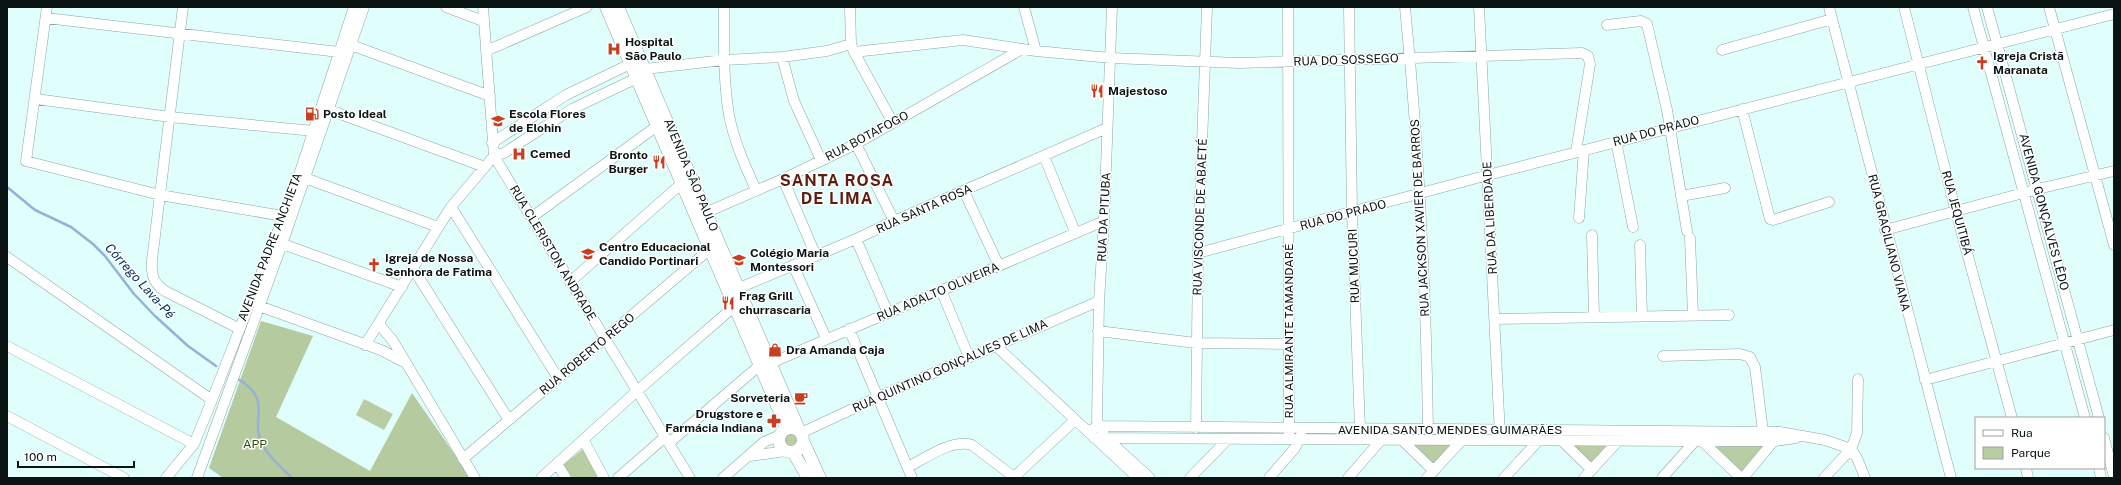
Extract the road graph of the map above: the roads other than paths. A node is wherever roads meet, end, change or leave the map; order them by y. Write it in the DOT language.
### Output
graph roads {
  1 [pos="47,7"];
  2 [pos="183,7"];
  3 [pos="354,7"];
  4 [pos="364,7"];
  5 [pos="446,7"];
  6 [pos="483,7"];
  7 [pos="587,7"];
  8 [pos="606,7"];
  9 [pos="618,7"];
  10 [pos="724,7"];
  11 [pos="850,7"];
  12 [pos="1024,7"];
  13 [pos="1112,7"];
  14 [pos="1207,7"];
  15 [pos="1288,7"];
  16 [pos="1349,7"];
  17 [pos="1404,7"];
  18 [pos="1478,7"];
  19 [pos="1829,7"];
  20 [pos="1904,7"];
  21 [pos="1973,7"];
  22 [pos="1987,7"];
  23 [pos="2049,7"];
  24 [pos="2114,14"];
  25 [pos="46,18"];
  26 [pos="1832,19"];
  27 [pos="484,21"];
  28 [pos="1606,25"];
  29 [pos="2055,28"];
  30 [pos="180,34"];
  31 [pos="1997,43"];
  32 [pos="351,45"];
  33 [pos="1984,46"];
  34 [pos="852,48"];
  35 [pos="1022,49"];
  36 [pos="1722,50"];
  37 [pos="486,51"];
  38 [pos="1036,51"];
  39 [pos="340,52"];
  40 [pos="1481,56"];
  41 [pos="782,58"];
  42 [pos="1111,58"];
  43 [pos="1410,58"];
  44 [pos="724,60"];
  45 [pos="1351,60"];
  46 [pos="1206,62"];
  47 [pos="1287,62"];
  48 [pos="630,64"];
  49 [pos="1919,64"];
  50 [pos="645,69"];
  51 [pos="637,78"];
  52 [pos="1848,82"];
  53 [pos="566,95"];
  54 [pos="490,96"];
  55 [pos="36,99"];
  56 [pos="326,109"];
  57 [pos="572,109"];
  58 [pos="1742,109"];
  59 [pos="170,117"];
  60 [pos="893,123"];
  61 [pos="657,126"];
  62 [pos="1670,127"];
  63 [pos="1107,128"];
  64 [pos="314,131"];
  65 [pos="1616,141"];
  66 [pos="492,143"];
  67 [pos="856,144"];
  68 [pos="1580,151"];
  69 [pos="494,156"];
  70 [pos="1044,156"];
  71 [pos="821,160"];
  72 [pos="485,167"];
  73 [pos="2114,171"];
  74 [pos="1488,175"];
  75 [pos="2095,176"];
  76 [pos="305,178"];
  77 [pos="783,179"];
  78 [pos="681,184"];
  79 [pos="1725,188"];
  80 [pos="2038,189"];
  81 [pos="756,190"];
  82 [pos="964,191"];
  83 [pos="2024,193"];
  84 [pos="1420,194"];
  85 [pos="160,195"];
  86 [pos="1681,196"];
  87 [pos="1829,202"];
  88 [pos="451,207"];
  89 [pos="707,212"];
  90 [pos="1352,212"];
  91 [pos="1956,212"];
  92 [pos="283,216"];
  93 [pos="532,218"];
  94 [pos="1579,218"];
  95 [pos="894,221"];
  96 [pos="1104,221"];
  97 [pos="438,227"];
  98 [pos="1633,227"];
  99 [pos="1289,230"];
  100 [pos="1885,230"];
  101 [pos="1075,232"];
  102 [pos="1592,235"];
  103 [pos="856,239"];
  104 [pos="278,242"];
  105 [pos="1640,244"];
  106 [pos="2114,245"];
  107 [pos="711,248"];
  108 [pos="1198,253"];
  109 [pos="816,256"];
  110 [pos="7,257"];
  111 [pos="793,265"];
  112 [pos="999,266"];
  113 [pos="414,270"];
  114 [pos="570,282"];
  115 [pos="402,287"];
  116 [pos="739,288"];
  117 [pos="941,290"];
  118 [pos="1099,302"];
  119 [pos="736,305"];
  120 [pos="259,306"];
  121 [pos="888,313"];
  122 [pos="1693,315"];
  123 [pos="1729,315"];
  124 [pos="1642,316"];
  125 [pos="1594,317"];
  126 [pos="1495,320"];
  127 [pos="379,324"];
  128 [pos="238,328"];
  129 [pos="850,329"];
  130 [pos="2114,330"];
  131 [pos="1098,331"];
  132 [pos="826,338"];
  133 [pos="605,339"];
  134 [pos="2078,340"];
  135 [pos="2064,343"];
  136 [pos="1196,344"];
  137 [pos="1288,344"];
  138 [pos="366,345"];
  139 [pos="7,346"];
  140 [pos="996,346"];
  141 [pos="1663,356"];
  142 [pos="969,357"];
  143 [pos="1998,361"];
  144 [pos="406,363"];
  145 [pos="766,364"];
  146 [pos="558,378"];
  147 [pos="1858,380"];
  148 [pos="1925,380"];
  149 [pos="637,391"];
  150 [pos="878,397"];
  151 [pos="212,400"];
  152 [pos="7,416"];
  153 [pos="2012,417"];
  154 [pos="2085,417"];
  155 [pos="2099,417"];
  156 [pos="510,420"];
  157 [pos="1075,420"];
  158 [pos="1098,426"];
  159 [pos="1196,428"];
  160 [pos="1289,429"];
  161 [pos="1360,429"];
  162 [pos="1428,430"];
  163 [pos="784,432"];
  164 [pos="1763,432"];
  165 [pos="1301,434"];
  166 [pos="1091,435"];
  167 [pos="1500,435"];
  168 [pos="802,436"];
  169 [pos="1778,436"];
  170 [pos="1105,437"];
  171 [pos="1228,439"];
  172 [pos="667,440"];
  173 [pos="1289,440"];
  174 [pos="1381,440"];
  175 [pos="1462,440"];
  176 [pos="1539,440"];
  177 [pos="1561,440"];
  178 [pos="584,441"];
  179 [pos="1403,441"];
  180 [pos="1618,441"];
  181 [pos="1698,441"];
  182 [pos="2105,442"];
  183 [pos="194,444"];
  184 [pos="1851,449"];
  185 [pos="790,452"];
  186 [pos="750,456"];
  187 [pos="463,459"];
  188 [pos="557,464"];
  189 [pos="908,467"];
  190 [pos="1592,470"];
  191 [pos="1018,476"];
  192 [pos="1429,476"];
  193 [pos="200,477"];
  194 [pos="2114,477"];
  195 [pos="124,478"];
  196 [pos="166,478"];
  197 [pos="475,478"];
  198 [pos="542,478"];
  199 [pos="566,478"];
  200 [pos="604,478"];
  201 [pos="618,478"];
  202 [pos="690,478"];
  203 [pos="723,478"];
  204 [pos="808,478"];
  205 [pos="820,478"];
  206 [pos="912,478"];
  207 [pos="1138,478"];
  208 [pos="1150,478"];
  209 [pos="1190,478"];
  210 [pos="1269,478"];
  211 [pos="1348,478"];
  212 [pos="1504,478"];
  213 [pos="1584,478"];
  214 [pos="1662,478"];
  215 [pos="1742,478"];
  216 [pos="1824,478"];
  217 [pos="1865,478"];
  218 [pos="1951,478"];
  1 -- 25 [label="street"];
  2 -- 30 [label="street"];
  3 -- 39 [label="street, AVENIDA PADRE ANCHIETA"];
  4 -- 32 [label="street, AVENIDA PADRE ANCHIETA"];
  5 -- 27 [label="street"];
  6 -- 27 [label="street, RUA CLERISTON ANDRADE"];
  7 -- 37 [label="street"];
  8 -- 48 [label="main road, AVENIDA SÃO PAULO"];
  9 -- 50 [label="main road, AVENIDA SÃO PAULO"];
  10 -- 44 [label="street"];
  11 -- 34 [label="street"];
  12 -- 38 [label="street"];
  13 -- 42 [label="street, RUA DA PITUBA"];
  14 -- 46 [label="street, RUA VISCONDE DE ABAETÉ"];
  15 -- 47 [label="street, RUA ALMIRANTE TAMANDARÉ"];
  16 -- 45 [label="street, RUA MUCURI"];
  17 -- 43 [label="street, RUA JACKSON XAVIER DE BARROS"];
  18 -- 40 [label="street, RUA DA LIBERDADE"];
  19 -- 26 [label="street, RUA GRACILIANO VIANA"];
  20 -- 49 [label="street, RUA JEQUITIBÁ"];
  21 -- 33 [label="street, AVENIDA GONÇALVES LÊDO"];
  22 -- 31 [label="street, AVENIDA GONÇALVES LÊDO"];
  23 -- 29 [label="street"];
  24 -- 29 [label="street, RUA DO PRADO"];
  25 -- 30 [label="street"];
  25 -- 55 [label="street"];
  26 -- 36 [label="street"];
  26 -- 52 [label="street, RUA GRACILIANO VIANA"];
  27 -- 37 [label="street, RUA CLERISTON ANDRADE"];
  28 -- 62 [label="street"];
  29 -- 31 [label="street, RUA DO PRADO"];
  29 -- 75 [label="street"];
  30 -- 39 [label="street"];
  30 -- 59 [label="street"];
  31 -- 33 [label="street, RUA DO PRADO"];
  31 -- 80 [label="street, AVENIDA GONÇALVES LÊDO"];
  32 -- 54 [label="street"];
  32 -- 56 [label="street, AVENIDA PADRE ANCHIETA"];
  33 -- 49 [label="street, RUA DO PRADO"];
  33 -- 83 [label="street, AVENIDA GONÇALVES LÊDO"];
  34 -- 35 [label="street, RUA DO SOSSEGO"];
  34 -- 41 [label="street, RUA DO SOSSEGO"];
  34 -- 60 [label="street"];
  35 -- 38 [label="street, RUA DO SOSSEGO"];
  35 -- 60 [label="street, RUA BOTAFOGO"];
  37 -- 54 [label="street, RUA CLERISTON ANDRADE"];
  38 -- 42 [label="street, RUA DO SOSSEGO"];
  39 -- 56 [label="street, AVENIDA PADRE ANCHIETA"];
  40 -- 43 [label="street, RUA DO SOSSEGO"];
  40 -- 68 [label="street, RUA DO SOSSEGO"];
  40 -- 74 [label="street, RUA DA LIBERDADE"];
  41 -- 44 [label="street, RUA DO SOSSEGO"];
  41 -- 71 [label="street"];
  42 -- 46 [label="street, RUA DO SOSSEGO"];
  42 -- 63 [label="street, RUA DA PITUBA"];
  43 -- 45 [label="street, RUA DO SOSSEGO"];
  43 -- 84 [label="street, RUA JACKSON XAVIER DE BARROS"];
  44 -- 50 [label="street, RUA DO SOSSEGO"];
  44 -- 81 [label="street"];
  45 -- 47 [label="street, RUA DO SOSSEGO"];
  45 -- 90 [label="street, RUA MUCURI"];
  46 -- 47 [label="street, RUA DO SOSSEGO"];
  46 -- 108 [label="street, RUA VISCONDE DE ABAETÉ"];
  47 -- 99 [label="street, RUA ALMIRANTE TAMANDARÉ"];
  48 -- 51 [label="main road, AVENIDA SÃO PAULO"];
  48 -- 53 [label="street"];
  49 -- 52 [label="street, RUA DO PRADO"];
  49 -- 91 [label="street, RUA JEQUITIBÁ"];
  50 -- 89 [label="main road, AVENIDA SÃO PAULO"];
  51 -- 57 [label="street"];
  51 -- 61 [label="main road, AVENIDA SÃO PAULO"];
  52 -- 58 [label="street, RUA DO PRADO"];
  52 -- 100 [label="street, RUA GRACILIANO VIANA"];
  53 -- 57 [label="street"];
  53 -- 66 [label="street"];
  54 -- 66 [label="street, RUA CLERISTON ANDRADE"];
  55 -- 59 [label="street"];
  55 -- 85 [label="street"];
  56 -- 64 [label="street, AVENIDA PADRE ANCHIETA"];
  56 -- 72 [label="street"];
  56 -- 76 [label="street, AVENIDA PADRE ANCHIETA"];
  57 -- 69 [label="street"];
  58 -- 62 [label="street, RUA DO PRADO"];
  58 -- 87 [label="street"];
  59 -- 64 [label="street"];
  59 -- 85 [label="street"];
  60 -- 67 [label="street, RUA BOTAFOGO"];
  61 -- 78 [label="main road, AVENIDA SÃO PAULO"];
  61 -- 93 [label="street"];
  62 -- 65 [label="street, RUA DO PRADO"];
  62 -- 86 [label="street"];
  63 -- 70 [label="street, RUA SANTA ROSA"];
  63 -- 96 [label="street, RUA DA PITUBA"];
  64 -- 92 [label="street, AVENIDA PADRE ANCHIETA"];
  65 -- 68 [label="street, RUA DO PRADO"];
  65 -- 98 [label="street"];
  66 -- 69 [label="street, RUA CLERISTON ANDRADE"];
  67 -- 71 [label="street, RUA BOTAFOGO"];
  67 -- 95 [label="street"];
  68 -- 74 [label="street, RUA DO PRADO"];
  68 -- 94 [label="street"];
  69 -- 72 [label="street"];
  69 -- 93 [label="street, RUA CLERISTON ANDRADE"];
  70 -- 82 [label="street, RUA SANTA ROSA"];
  70 -- 101 [label="street"];
  71 -- 77 [label="street, RUA BOTAFOGO"];
  72 -- 88 [label="street"];
  73 -- 75 [label="street"];
  74 -- 84 [label="street, RUA DO PRADO"];
  74 -- 126 [label="street, RUA DA LIBERDADE"];
  75 -- 80 [label="street"];
  75 -- 106 [label="street"];
  76 -- 97 [label="street"];
  76 -- 104 [label="street, AVENIDA PADRE ANCHIETA"];
  77 -- 81 [label="street, RUA BOTAFOGO"];
  77 -- 109 [label="street"];
  78 -- 107 [label="main road, AVENIDA SÃO PAULO"];
  78 -- 114 [label="street"];
  79 -- 86 [label="street"];
  80 -- 83 [label="street"];
  80 -- 134 [label="street, AVENIDA GONÇALVES LÊDO"];
  81 -- 89 [label="street, RUA BOTAFOGO"];
  82 -- 95 [label="street, RUA SANTA ROSA"];
  82 -- 112 [label="street"];
  83 -- 91 [label="street"];
  83 -- 135 [label="street, AVENIDA GONÇALVES LÊDO"];
  84 -- 90 [label="street, RUA DO PRADO"];
  84 -- 162 [label="street, RUA JACKSON XAVIER DE BARROS"];
  85 -- 92 [label="street"];
  85 -- 128 [label="street"];
  86 -- 122 [label="street"];
  88 -- 97 [label="street"];
  88 -- 146 [label="street"];
  89 -- 116 [label="main road, AVENIDA SÃO PAULO"];
  90 -- 99 [label="street, RUA DO PRADO"];
  90 -- 161 [label="street, RUA MUCURI"];
  91 -- 100 [label="street"];
  91 -- 143 [label="street, RUA JEQUITIBÁ"];
  92 -- 104 [label="street, AVENIDA PADRE ANCHIETA"];
  93 -- 114 [label="street, RUA CLERISTON ANDRADE"];
  95 -- 103 [label="street, RUA SANTA ROSA"];
  96 -- 101 [label="street, RUA ADALTO OLIVEIRA"];
  96 -- 118 [label="street, RUA DA PITUBA"];
  97 -- 113 [label="street"];
  99 -- 108 [label="street, RUA DO PRADO"];
  99 -- 137 [label="street, RUA ALMIRANTE TAMANDARÉ"];
  100 -- 148 [label="street, RUA GRACILIANO VIANA"];
  101 -- 112 [label="street, RUA ADALTO OLIVEIRA"];
  102 -- 125 [label="street"];
  103 -- 109 [label="street, RUA SANTA ROSA"];
  103 -- 121 [label="street"];
  104 -- 115 [label="street"];
  104 -- 120 [label="street, AVENIDA PADRE ANCHIETA"];
  104 -- 128 [label="street, AVENIDA PADRE ANCHIETA"];
  105 -- 124 [label="street"];
  107 -- 119 [label="main road, AVENIDA SÃO PAULO"];
  107 -- 133 [label="street, RUA ROBERTO REGO"];
  108 -- 136 [label="street, RUA VISCONDE DE ABAETÉ"];
  109 -- 111 [label="street, RUA SANTA ROSA"];
  110 -- 151 [label="street"];
  111 -- 116 [label="street, RUA SANTA ROSA"];
  111 -- 132 [label="street"];
  112 -- 117 [label="street, RUA ADALTO OLIVEIRA"];
  113 -- 115 [label="street"];
  113 -- 156 [label="street"];
  114 -- 133 [label="street, RUA CLERISTON ANDRADE"];
  115 -- 127 [label="street"];
  116 -- 145 [label="main road, AVENIDA SÃO PAULO"];
  117 -- 121 [label="street, RUA ADALTO OLIVEIRA"];
  117 -- 142 [label="street"];
  118 -- 131 [label="street, RUA DA PITUBA"];
  118 -- 140 [label="street, RUA QUINTINO GONÇALVES DE LIMA"];
  119 -- 145 [label="main road, AVENIDA SÃO PAULO"];
  119 -- 149 [label="street"];
  120 -- 138 [label="street"];
  120 -- 193 [label="street, AVENIDA PADRE ANCHIETA"];
  121 -- 129 [label="street, RUA ADALTO OLIVEIRA"];
  122 -- 123 [label="street"];
  122 -- 124 [label="street"];
  124 -- 125 [label="street"];
  125 -- 126 [label="street"];
  126 -- 167 [label="street, RUA DA LIBERDADE"];
  127 -- 138 [label="street"];
  127 -- 144 [label="street"];
  128 -- 151 [label="street, AVENIDA PADRE ANCHIETA"];
  129 -- 132 [label="street, RUA ADALTO OLIVEIRA"];
  129 -- 150 [label="street"];
  130 -- 134 [label="street"];
  131 -- 136 [label="street"];
  131 -- 158 [label="street, RUA DA PITUBA"];
  132 -- 145 [label="street, RUA ADALTO OLIVEIRA"];
  133 -- 146 [label="street, RUA ROBERTO REGO"];
  133 -- 149 [label="street, RUA CLERISTON ANDRADE"];
  134 -- 135 [label="street"];
  134 -- 155 [label="street, AVENIDA GONÇALVES LÊDO"];
  135 -- 143 [label="street"];
  135 -- 154 [label="street, AVENIDA GONÇALVES LÊDO"];
  136 -- 137 [label="street"];
  136 -- 159 [label="street, RUA VISCONDE DE ABAETÉ"];
  137 -- 160 [label="street, RUA ALMIRANTE TAMANDARÉ"];
  138 -- 144 [label="street"];
  139 -- 183 [label="street"];
  140 -- 142 [label="street, RUA QUINTINO GONÇALVES DE LIMA"];
  140 -- 157 [label="street"];
  141 -- 164 [label="street"];
  142 -- 150 [label="street, RUA QUINTINO GONÇALVES DE LIMA"];
  143 -- 148 [label="street"];
  143 -- 153 [label="street, RUA JEQUITIBÁ"];
  144 -- 187 [label="street"];
  145 -- 163 [label="main road, AVENIDA SÃO PAULO"];
  145 -- 168 [label="main road, AVENIDA SÃO PAULO"];
  145 -- 172 [label="street, RUA ADALTO OLIVEIRA"];
  146 -- 156 [label="street, RUA ROBERTO REGO"];
  147 -- 184 [label="street"];
  148 -- 218 [label="street, RUA GRACILIANO VIANA"];
  149 -- 172 [label="street, RUA CLERISTON ANDRADE"];
  149 -- 178 [label="street"];
  150 -- 168 [label="street, RUA QUINTINO GONÇALVES DE LIMA"];
  150 -- 189 [label="street"];
  151 -- 183 [label="street, AVENIDA PADRE ANCHIETA"];
  152 -- 195 [label="street"];
  156 -- 187 [label="street, RUA ROBERTO REGO"];
  157 -- 166 [label="street"];
  157 -- 191 [label="street"];
  158 -- 159 [label="street, AVENIDA SANTO MENDES GUIMARÃES"];
  158 -- 166 [label="street"];
  158 -- 170 [label="street"];
  159 -- 160 [label="street, AVENIDA SANTO MENDES GUIMARÃES"];
  160 -- 165 [label="street, AVENIDA SANTO MENDES GUIMARÃES"];
  160 -- 173 [label="street, RUA ALMIRANTE TAMANDARÉ"];
  161 -- 162 [label="street, AVENIDA SANTO MENDES GUIMARÃES"];
  161 -- 165 [label="street, AVENIDA SANTO MENDES GUIMARÃES"];
  162 -- 167 [label="street, AVENIDA SANTO MENDES GUIMARÃES"];
  163 -- 168 [label="main road"];
  163 -- 185 [label="main road, AVENIDA SÃO PAULO"];
  163 -- 186 [label="street"];
  164 -- 167 [label="street, AVENIDA SANTO MENDES GUIMARÃES"];
  164 -- 169 [label="street, AVENIDA SANTO MENDES GUIMARÃES"];
  165 -- 173 [label="street, AVENIDA SANTO MENDES GUIMARÃES"];
  165 -- 174 [label="street, AVENIDA SANTO MENDES GUIMARÃES"];
  165 -- 210 [label="street"];
  166 -- 170 [label="street, AVENIDA SANTO MENDES GUIMARÃES"];
  166 -- 207 [label="street"];
  167 -- 175 [label="street, AVENIDA SANTO MENDES GUIMARÃES"];
  167 -- 176 [label="street, AVENIDA SANTO MENDES GUIMARÃES"];
  168 -- 185 [label="main road"];
  168 -- 205 [label="main road, AVENIDA SÃO PAULO"];
  169 -- 181 [label="street, AVENIDA SANTO MENDES GUIMARÃES"];
  169 -- 184 [label="street, AVENIDA SANTO MENDES GUIMARÃES"];
  169 -- 215 [label="street"];
  170 -- 171 [label="street, AVENIDA SANTO MENDES GUIMARÃES"];
  170 -- 208 [label="street"];
  171 -- 173 [label="street, AVENIDA SANTO MENDES GUIMARÃES"];
  171 -- 209 [label="street"];
  172 -- 201 [label="street, RUA ADALTO OLIVEIRA"];
  172 -- 202 [label="street, RUA CLERISTON ANDRADE"];
  174 -- 179 [label="street, AVENIDA SANTO MENDES GUIMARÃES"];
  174 -- 211 [label="street"];
  175 -- 179 [label="street, AVENIDA SANTO MENDES GUIMARÃES"];
  175 -- 192 [label="street"];
  176 -- 177 [label="street, AVENIDA SANTO MENDES GUIMARÃES"];
  176 -- 212 [label="street"];
  177 -- 180 [label="street, AVENIDA SANTO MENDES GUIMARÃES"];
  177 -- 190 [label="street"];
  178 -- 188 [label="street"];
  178 -- 200 [label="street"];
  179 -- 192 [label="street"];
  180 -- 181 [label="street, AVENIDA SANTO MENDES GUIMARÃES"];
  180 -- 190 [label="street"];
  181 -- 214 [label="street"];
  181 -- 215 [label="street"];
  182 -- 194 [label="street"];
  183 -- 196 [label="street, AVENIDA PADRE ANCHIETA"];
  184 -- 216 [label="street"];
  184 -- 217 [label="street"];
  185 -- 186 [label="street"];
  185 -- 204 [label="main road, AVENIDA SÃO PAULO"];
  186 -- 203 [label="street"];
  187 -- 197 [label="street"];
  188 -- 198 [label="street"];
  188 -- 199 [label="street"];
  189 -- 191 [label="street"];
  189 -- 206 [label="street"];
  190 -- 213 [label="street"];
}
